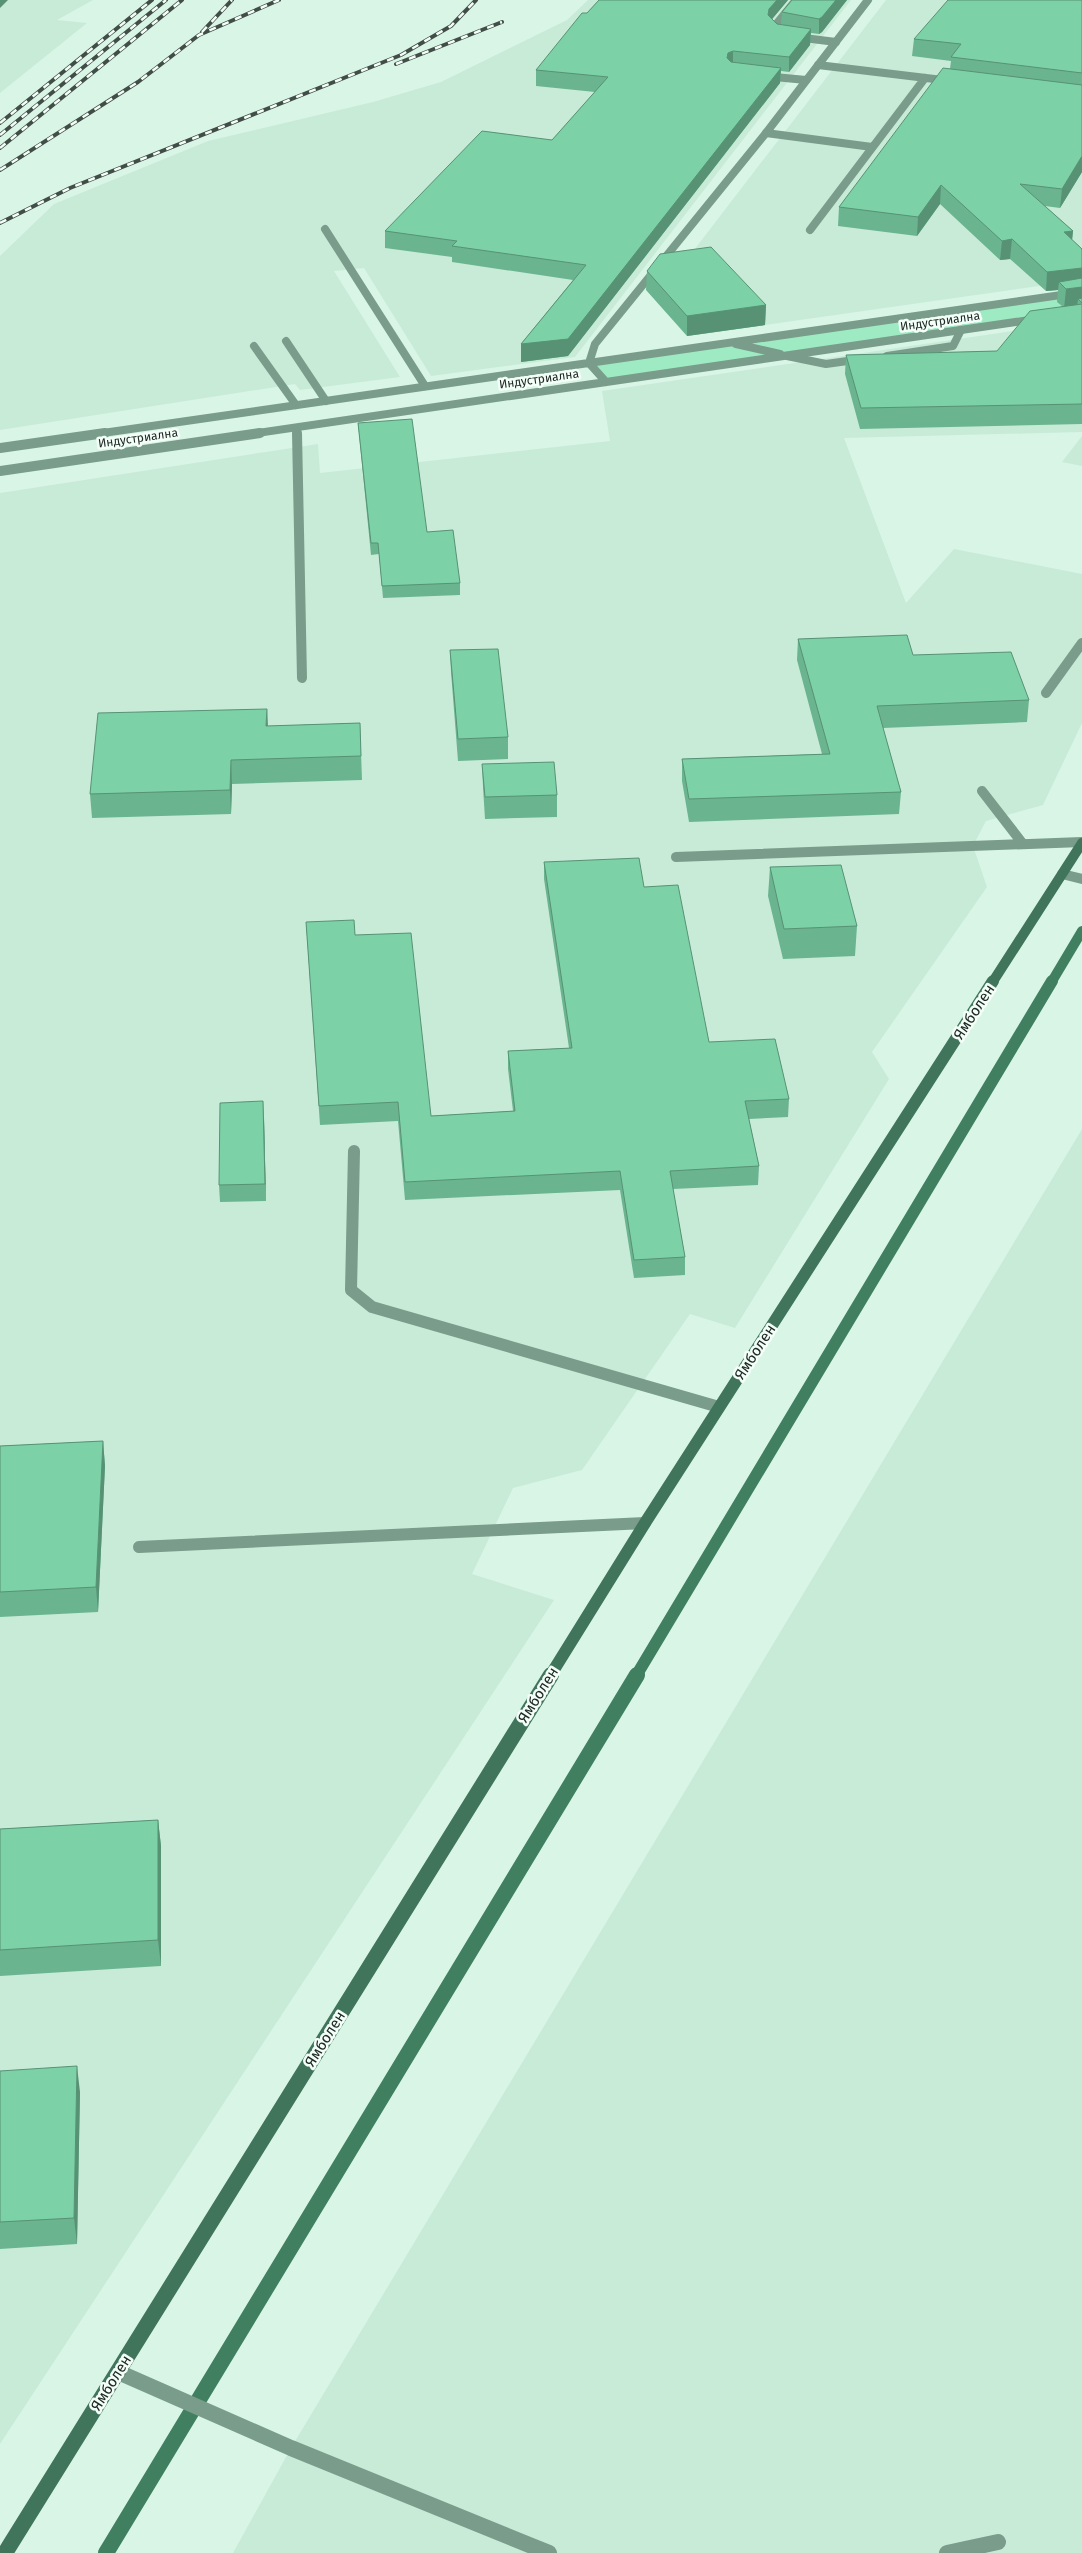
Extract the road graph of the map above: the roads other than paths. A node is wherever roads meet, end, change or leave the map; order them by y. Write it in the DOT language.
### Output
graph roads {
  1 [pos="796,0"];
  2 [pos="868,0"];
  3 [pos="836,42"];
  4 [pos="818,65"];
  5 [pos="752,74"];
  6 [pos="925,78"];
  7 [pos="806,80"];
  8 [pos="964,83"];
  9 [pos="766,133"];
  10 [pos="872,148"];
  11 [pos="325,229"];
  12 [pos="810,230"];
  13 [pos="1082,292"];
  14 [pos="1045,318"];
  15 [pos="967,319"];
  16 [pos="286,341"];
  17 [pos="728,343"];
  18 [pos="254,346"];
  19 [pos="787,356"];
  20 [pos="589,363"];
  21 [pos="606,382"];
  22 [pos="425,386"];
  23 [pos="326,401"];
  24 [pos="296,416"];
  25 [pos="0,448"];
  26 [pos="0,471"];
  27 [pos="1082,643"];
  28 [pos="302,678"];
  29 [pos="1046,693"];
  30 [pos="982,791"];
  31 [pos="1082,842"];
  32 [pos="1023,844"];
  33 [pos="676,857"];
  34 [pos="1062,874"];
  35 [pos="1082,879"];
  36 [pos="354,1151"];
  37 [pos="720,1407"];
  38 [pos="644,1523"];
  39 [pos="139,1547"];
  40 [pos="118,2372"];
  41 [pos="998,2542"];
  42 [pos="5,2553"];
  43 [pos="549,2553"];
  44 [pos="947,2553"];
  1 -- 3 [label="street"];
  2 -- 3 [label="street"];
  3 -- 4 [label="street"];
  4 -- 6 [label="street"];
  4 -- 7 [label="street"];
  5 -- 7 [label="street"];
  6 -- 8 [label="street"];
  6 -- 10 [label="street"];
  7 -- 9 [label="street"];
  9 -- 10 [label="street"];
  9 -- 20 [label="street"];
  10 -- 12 [label="street"];
  11 -- 22 [label="street"];
  13 -- 15 [label="street, Индустриална"];
  14 -- 15 [label="street, Индустриална"];
  15 -- 17 [label="street, Индустриална"];
  15 -- 19 [label="street, Индустриална"];
  15 -- 19 [label="street"];
  16 -- 23 [label="street"];
  17 -- 19 [label="street"];
  17 -- 20 [label="street, Индустриална"];
  18 -- 24 [label="street"];
  19 -- 21 [label="street, Индустриална"];
  20 -- 21 [label="street"];
  20 -- 22 [label="street, Индустриална"];
  21 -- 24 [label="street, Индустриална"];
  22 -- 23 [label="street, Индустриална"];
  23 -- 24 [label="street, Индустриална"];
  24 -- 25 [label="street, Индустриална"];
  24 -- 26 [label="street, Индустриална"];
  24 -- 28 [label="street"];
  27 -- 29 [label="street"];
  30 -- 32 [label="street"];
  31 -- 32 [label="street"];
  31 -- 34 [label="main road, Ямболен"];
  32 -- 33 [label="street"];
  34 -- 35 [label="street"];
  34 -- 37 [label="main road, Ямболен"];
  36 -- 37 [label="street"];
  37 -- 38 [label="main road, Ямболен"];
  38 -- 39 [label="street"];
  38 -- 40 [label="main road, Ямболен"];
  40 -- 42 [label="main road, Ямболен"];
  40 -- 43 [label="street"];
  41 -- 44 [label="street"];
}
